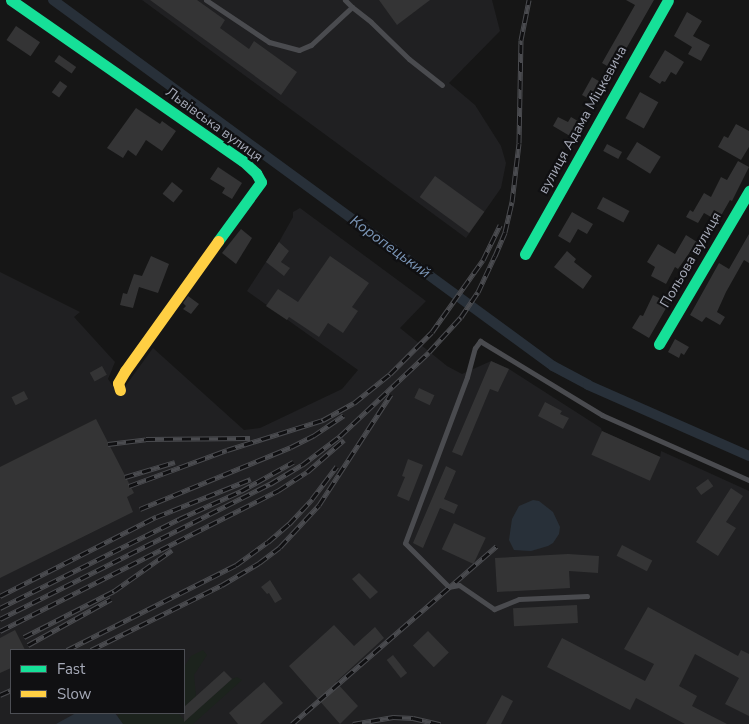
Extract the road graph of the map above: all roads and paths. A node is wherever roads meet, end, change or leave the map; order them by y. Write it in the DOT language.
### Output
graph roads {
  1 [pos="11,0"];
  2 [pos="206,0"];
  3 [pos="345,0"];
  4 [pos="668,0"];
  5 [pos="215,2"];
  6 [pos="352,6"];
  7 [pos="442,85"];
  8 [pos="749,191"];
  9 [pos="525,254"];
  10 [pos="659,344"];
  11 [pos="120,390"];
  12 [pos="749,480"];
  13 [pos="587,596"];
  1 -- 11 [label="street, Львівська вулиця"];
  2 -- 5 [label="lane"];
  3 -- 6 [label="lane"];
  4 -- 9 [label="street, вулиця Адама Міцкевича"];
  5 -- 6 [label="lane"];
  6 -- 7 [label="lane"];
  8 -- 10 [label="street, Польова вулиця"];
  12 -- 13 [label="lane"];
}
